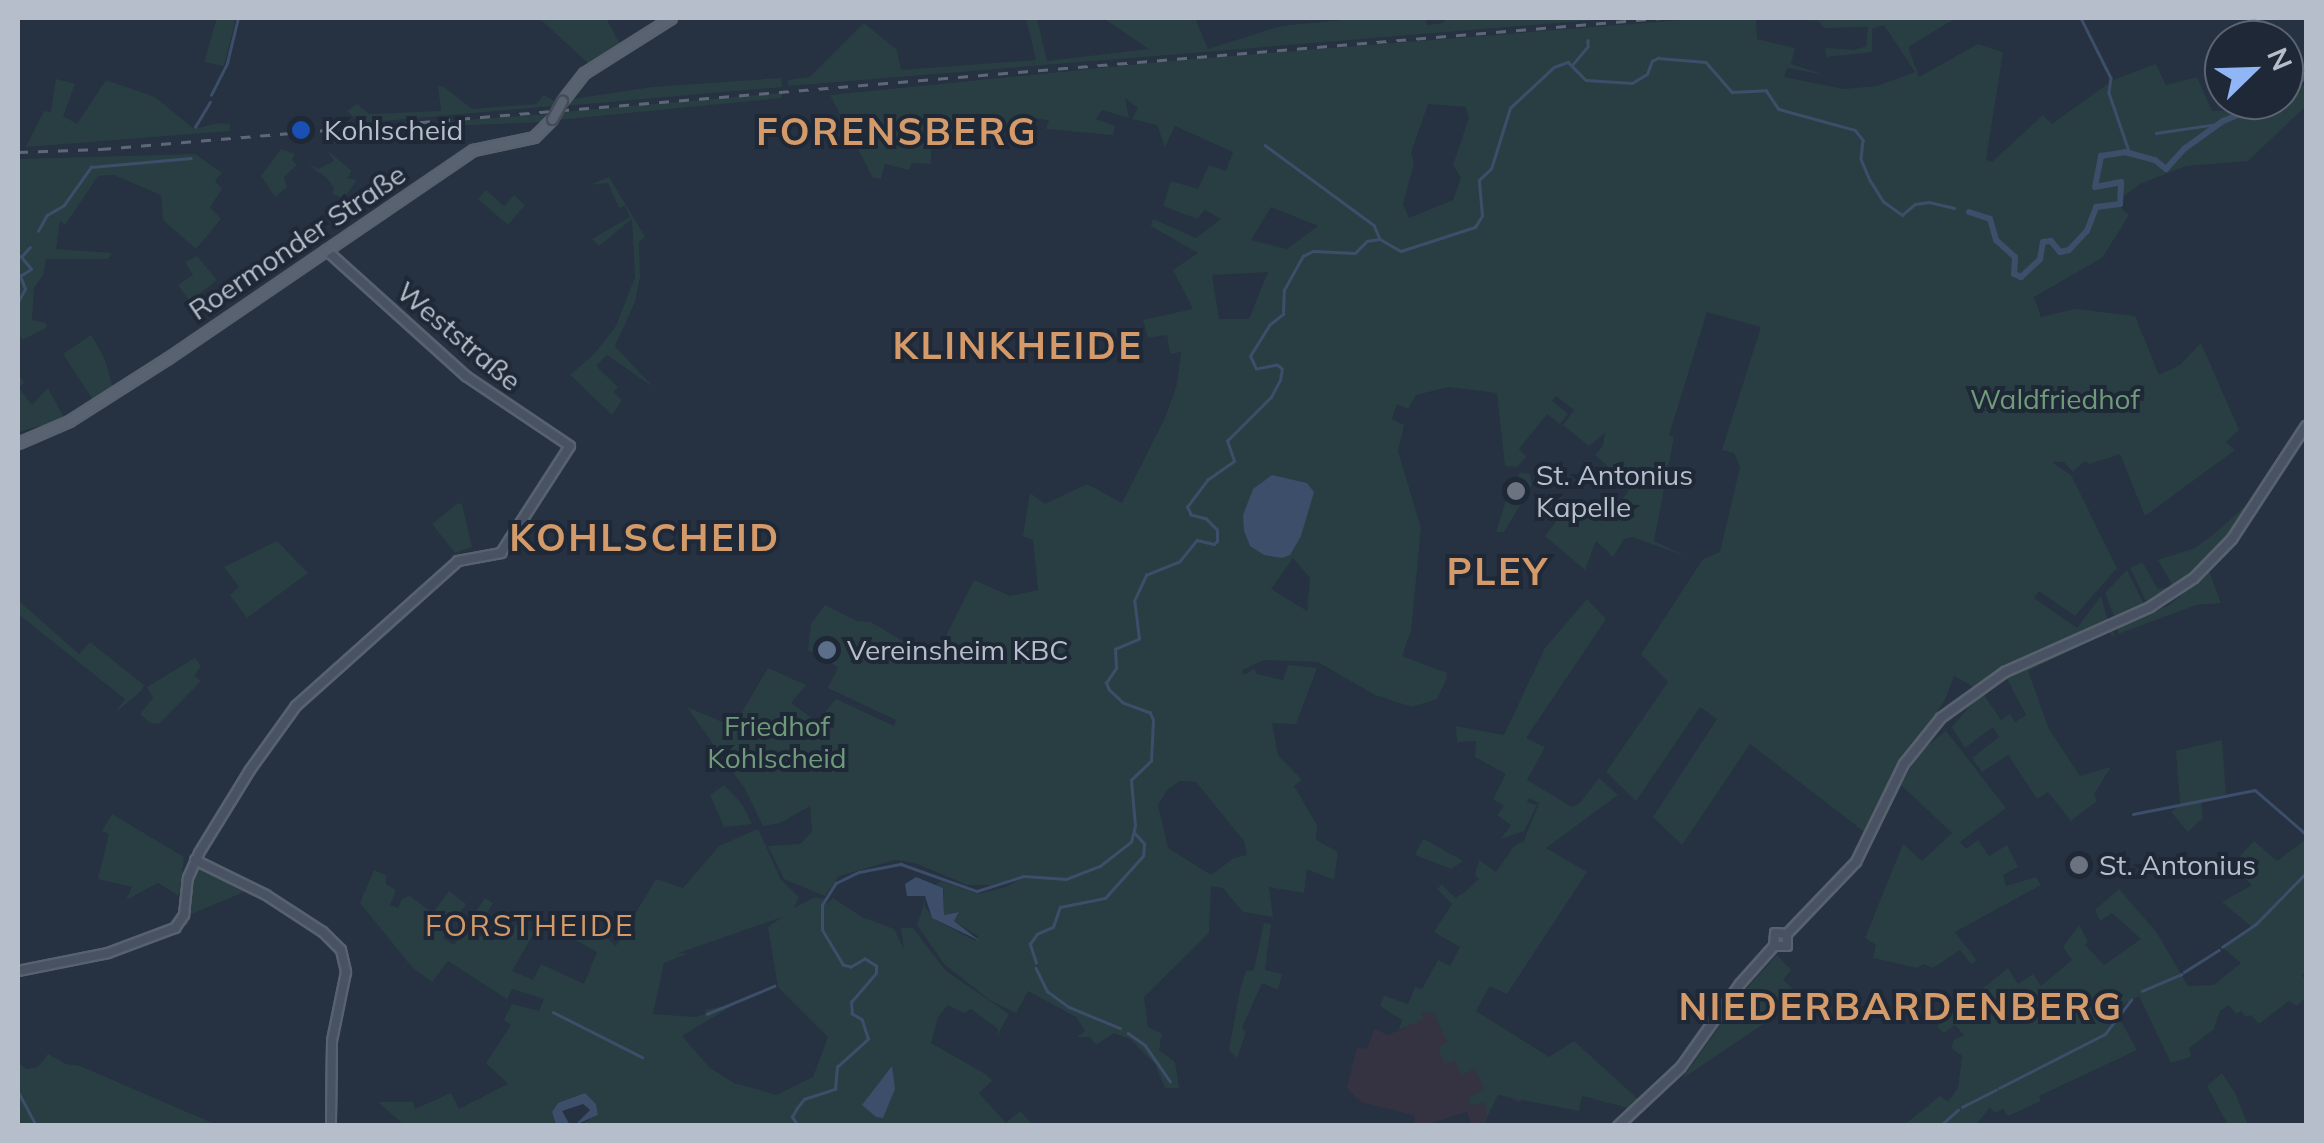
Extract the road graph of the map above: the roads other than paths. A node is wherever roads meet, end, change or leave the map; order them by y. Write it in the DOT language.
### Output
graph roads {
  1 [pos="675,18"];
  2 [pos="326,250"];
  3 [pos="2306,426"];
  4 [pos="18,441"];
  5 [pos="196,860"];
  6 [pos="18,971"];
  7 [pos="1620,1123"];
  8 [pos="331,1126"];
  1 -- 2 [label="main road, Roermonder Straße, bridge"];
  2 -- 4 [label="main road, Roermonder Straße"];
  2 -- 5 [label="main road, Weststraße"];
  3 -- 7 [label="main road"];
  5 -- 6 [label="main road"];
  5 -- 8 [label="main road"];
}
